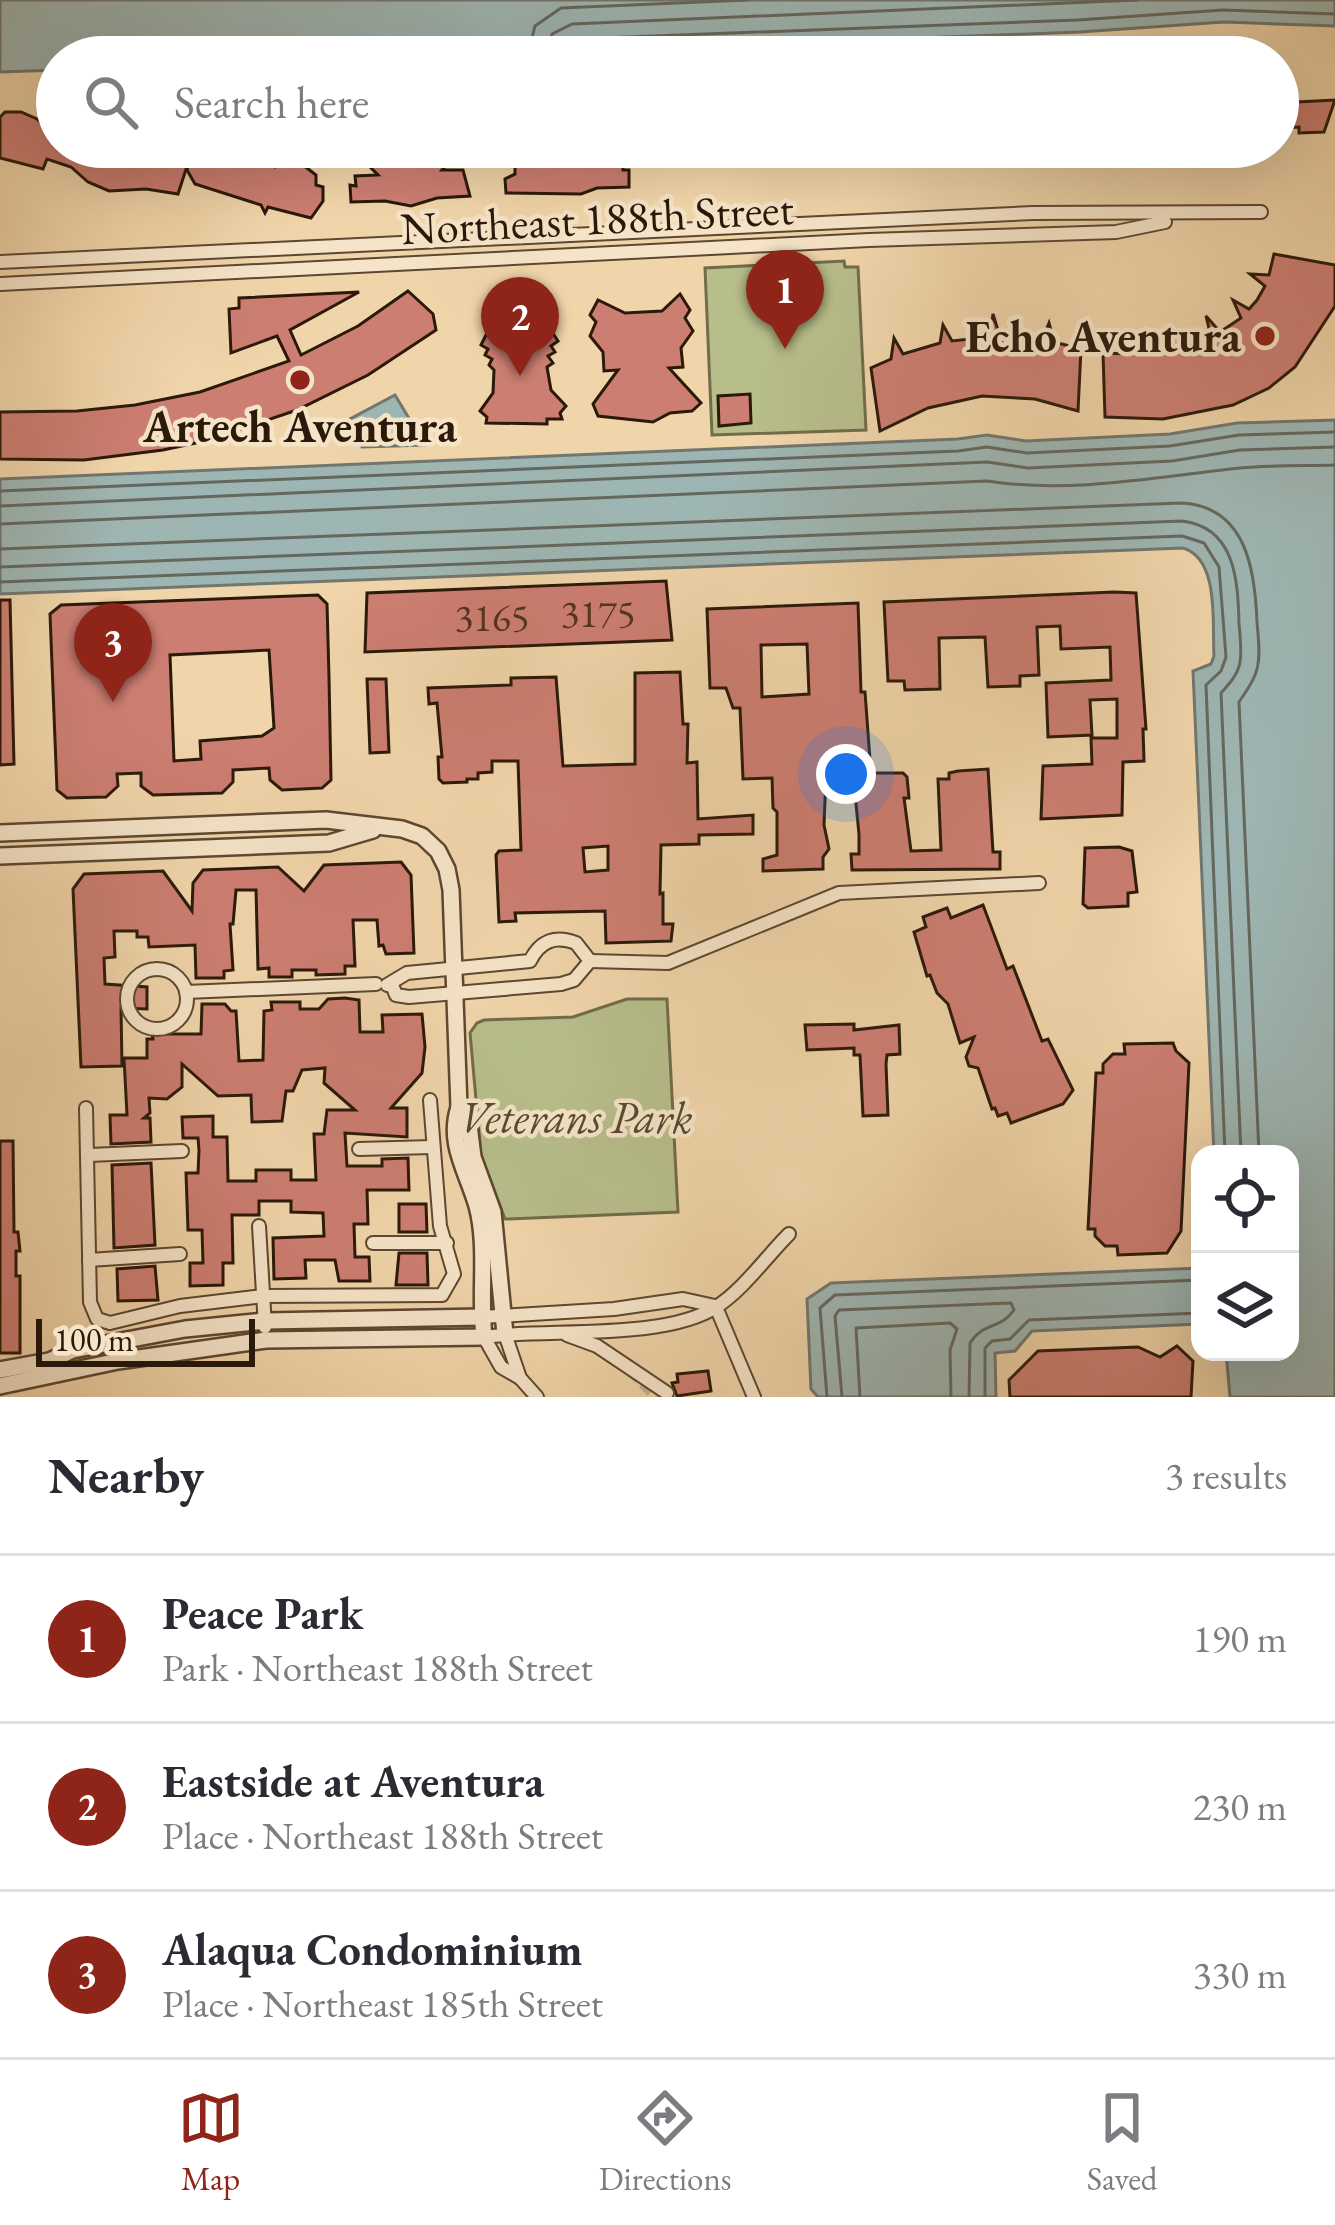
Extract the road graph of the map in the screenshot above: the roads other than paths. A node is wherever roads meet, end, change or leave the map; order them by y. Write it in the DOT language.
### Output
graph roads {
  1 [pos="1261,212"];
  2 [pos="1196,215"];
  3 [pos="0,262"];
  4 [pos="0,284"];
  5 [pos="249,823"];
  6 [pos="375,829"];
  7 [pos="0,832"];
  8 [pos="249,847"];
  9 [pos="0,856"];
  10 [pos="1039,883"];
  11 [pos="590,961"];
  12 [pos="452,969"];
  13 [pos="385,985"];
  14 [pos="186,992"];
  15 [pos="453,993"];
  16 [pos="430,1100"];
  17 [pos="459,1107"];
  18 [pos="86,1108"];
  19 [pos="432,1147"];
  20 [pos="359,1149"];
  21 [pos="182,1151"];
  22 [pos="89,1155"];
  23 [pos="259,1226"];
  24 [pos="789,1234"];
  25 [pos="373,1243"];
  26 [pos="447,1244"];
  27 [pos="180,1254"];
  28 [pos="89,1260"];
  29 [pos="263,1296"];
  30 [pos="716,1307"];
  31 [pos="482,1317"];
  32 [pos="265,1321"];
  33 [pos="504,1325"];
  34 [pos="560,1332"];
  35 [pos="484,1336"];
  36 [pos="266,1340"];
  37 [pos="0,1370"];
  38 [pos="520,1378"];
  39 [pos="0,1386"];
  40 [pos="667,1394"];
  41 [pos="537,1397"];
  42 [pos="754,1397"];
  1 -- 2 [label="street, Northeast 188th Street"];
  2 -- 3 [label="street, Northeast 188th Street"];
  2 -- 4 [label="street, Northeast 188th Street"];
  5 -- 6 [label="street"];
  5 -- 7 [label="street"];
  5 -- 8 [label="street"];
  6 -- 8 [label="street"];
  6 -- 12 [label="street"];
  8 -- 9 [label="street"];
  10 -- 11 [label="street"];
  11 -- 12 [label="street"];
  11 -- 15 [label="street"];
  12 -- 13 [label="street"];
  12 -- 15 [label="street"];
  13 -- 14 [label="street"];
  13 -- 15 [label="street"];
  14 -- 14 [label="street"];
  15 -- 17 [label="street"];
  16 -- 19 [label="street"];
  17 -- 31 [label="street"];
  17 -- 33 [label="street"];
  18 -- 22 [label="street"];
  19 -- 20 [label="street"];
  19 -- 26 [label="street"];
  21 -- 22 [label="street"];
  22 -- 28 [label="street"];
  23 -- 29 [label="street"];
  24 -- 30 [label="street"];
  25 -- 26 [label="street"];
  26 -- 29 [label="street"];
  27 -- 28 [label="street"];
  28 -- 29 [label="street"];
  29 -- 32 [label="street"];
  30 -- 33 [label="street"];
  30 -- 34 [label="street"];
  30 -- 42 [label="street"];
  31 -- 32 [label="street"];
  31 -- 33 [label="street"];
  31 -- 35 [label="street"];
  32 -- 36 [label="street"];
  32 -- 37 [label="street"];
  33 -- 34 [label="street"];
  33 -- 35 [label="street"];
  33 -- 38 [label="street"];
  34 -- 40 [label="street"];
  35 -- 36 [label="street"];
  35 -- 38 [label="street"];
  36 -- 39 [label="street"];
  38 -- 41 [label="street"];
}
